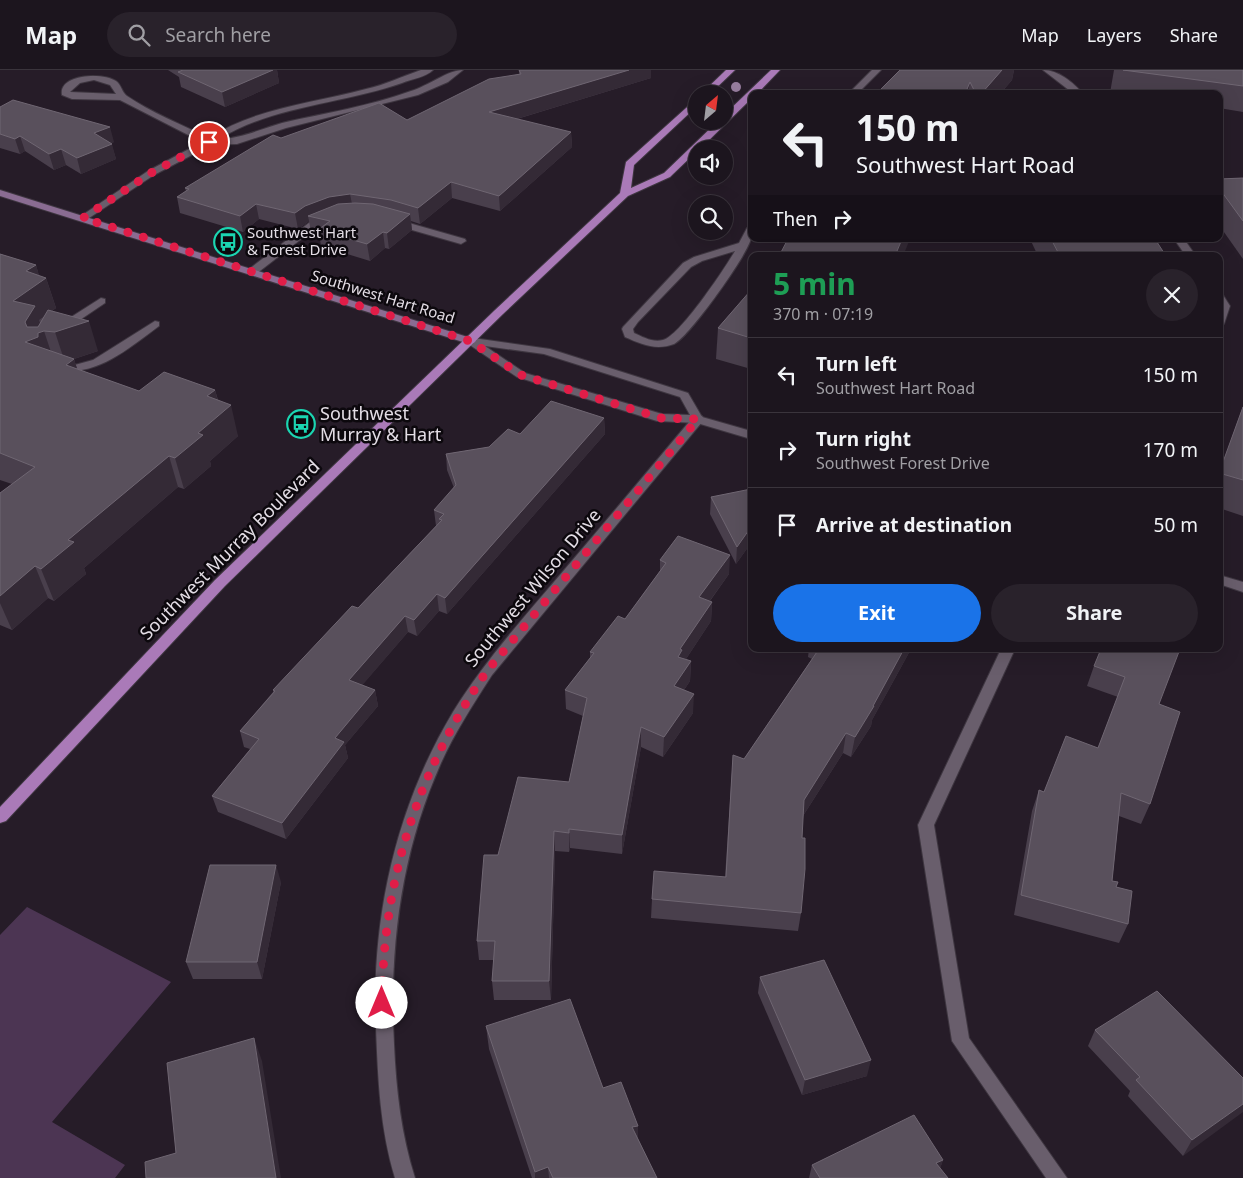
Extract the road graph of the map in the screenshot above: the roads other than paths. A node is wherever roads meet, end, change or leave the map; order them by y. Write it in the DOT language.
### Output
graph roads {
  1 [pos="429,70"];
  2 [pos="459,70"];
  3 [pos="731,70"];
  4 [pos="776,70"];
  5 [pos="877,70"];
  6 [pos="1047,70"];
  7 [pos="715,85"];
  8 [pos="755,90"];
  9 [pos="856,90"];
  10 [pos="1074,90"];
  11 [pos="122,97"];
  12 [pos="748,97"];
  13 [pos="688,109"];
  14 [pos="733,111"];
  15 [pos="714,130"];
  16 [pos="209,142"];
  17 [pos="0,194"];
  18 [pos="625,194"];
  19 [pos="334,216"];
  20 [pos="83,218"];
  21 [pos="386,219"];
  22 [pos="748,235"];
  23 [pos="461,241"];
  24 [pos="742,246"];
  25 [pos="252,272"];
  26 [pos="101,301"];
  27 [pos="155,324"];
  28 [pos="51,337"];
  29 [pos="470,341"];
  30 [pos="55,366"];
  31 [pos="698,419"];
  32 [pos="748,434"];
  33 [pos="1223,580"];
  34 [pos="1243,586"];
  35 [pos="1007,652"];
  36 [pos="0,817"];
  37 [pos="405,1178"];
  38 [pos="1057,1178"];
  1 -- 16 [label="street"];
  2 -- 16 [label="street"];
  3 -- 7 [label="main road"];
  4 -- 8 [label="main road, Southwest Murray Boulevard"];
  5 -- 9 [label="street"];
  6 -- 10 [label="street"];
  11 -- 11 [label="street"];
  11 -- 16 [label="street"];
  12 -- 14 [label="main road, Southwest Murray Boulevard"];
  13 -- 18 [label="main road"];
  15 -- 18 [label="main road, Southwest Murray Boulevard"];
  16 -- 20 [label="street"];
  17 -- 20 [label="main road, Southwest Hart Road"];
  18 -- 29 [label="main road, Southwest Murray Boulevard"];
  19 -- 25 [label="street"];
  20 -- 25 [label="main road, Southwest Hart Road"];
  21 -- 23 [label="street"];
  22 -- 24 [label="street"];
  24 -- 24 [label="street"];
  25 -- 29 [label="main road, Southwest Hart Road"];
  26 -- 28 [label="street"];
  27 -- 30 [label="street"];
  29 -- 31 [label="street, Southwest Hart Road"];
  29 -- 31 [label="street, Southwest Hart Road"];
  29 -- 36 [label="main road, Southwest Murray Boulevard"];
  31 -- 32 [label="street, Southwest Hart Road"];
  31 -- 37 [label="street, Southwest Wilson Drive"];
  33 -- 34 [label="street"];
  35 -- 38 [label="street"];
}
